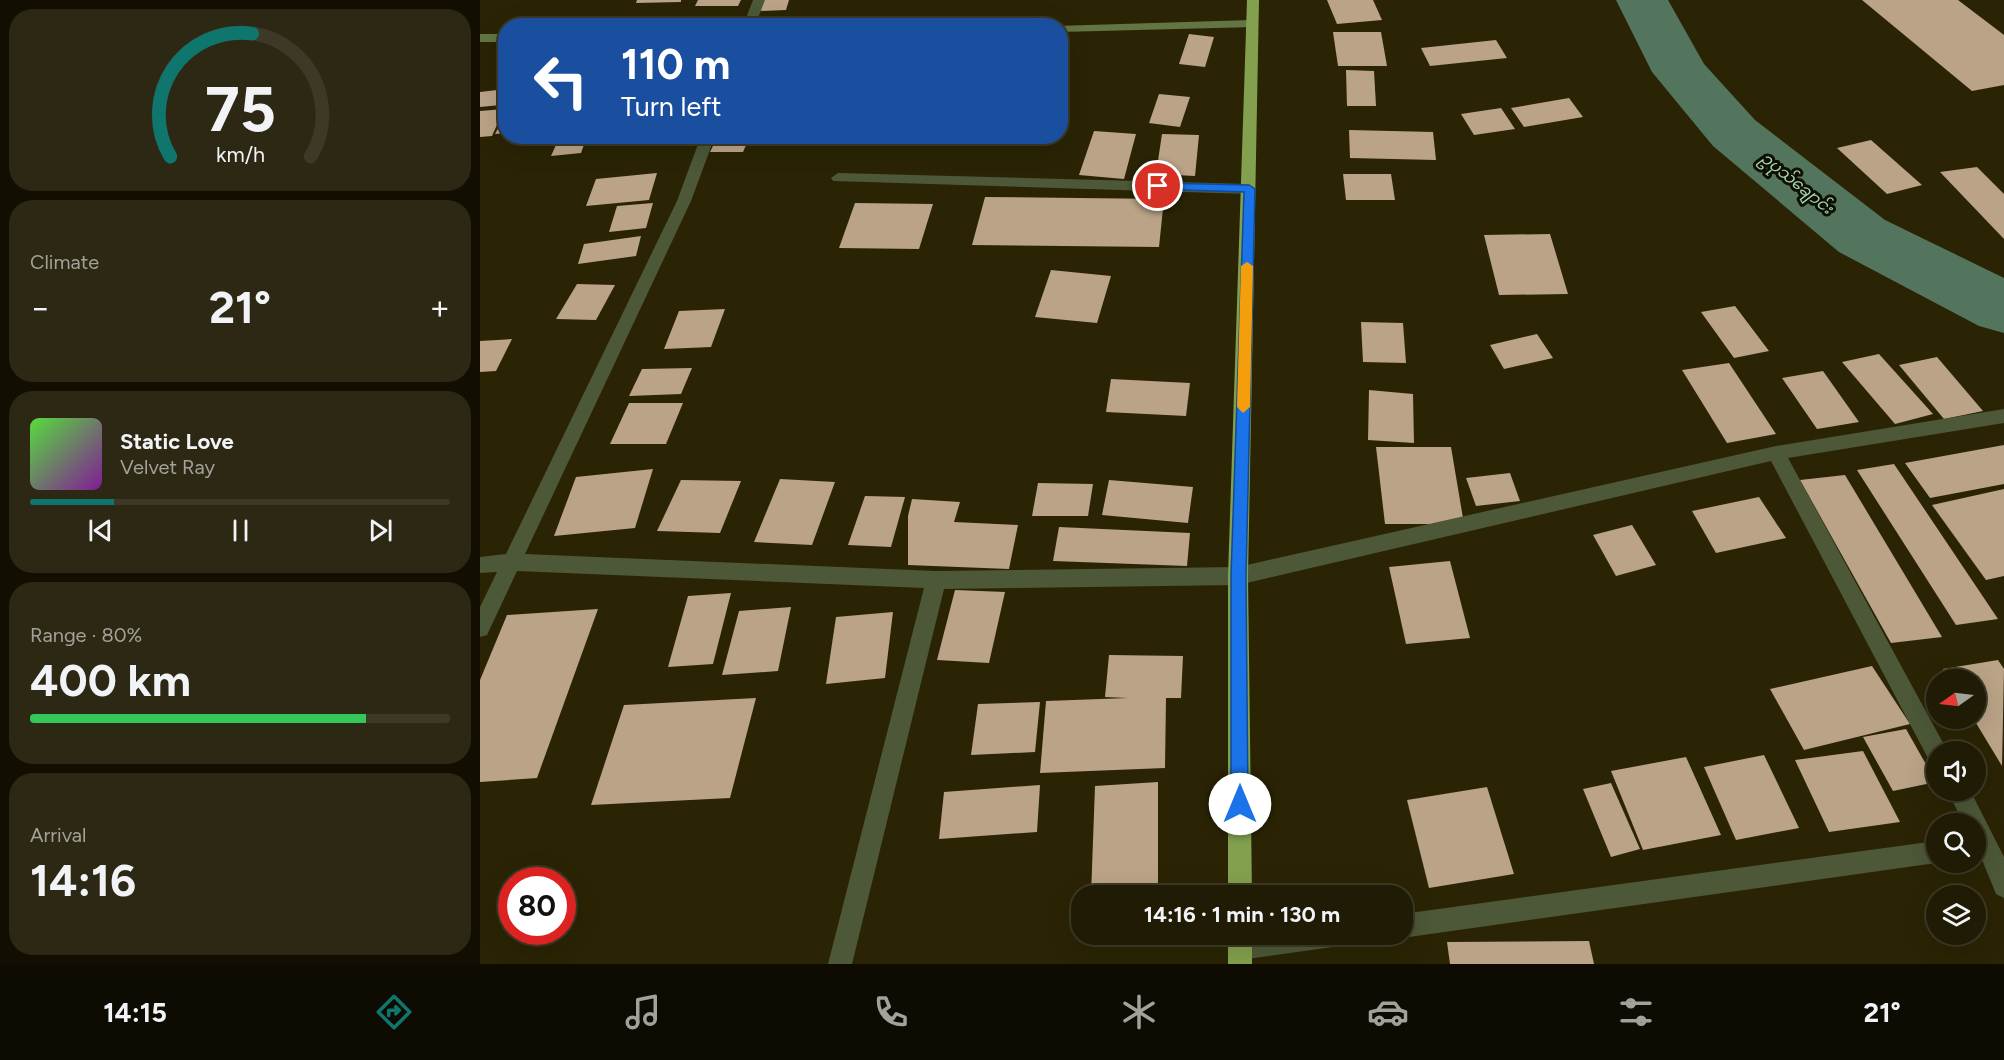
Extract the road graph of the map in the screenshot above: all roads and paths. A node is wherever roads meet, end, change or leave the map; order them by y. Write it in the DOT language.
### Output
graph roads {
  1 [pos="759,0"];
  2 [pos="1253,0"];
  3 [pos="752,18"];
  4 [pos="1251,24"];
  5 [pos="1068,27"];
  6 [pos="480,38"];
  7 [pos="498,38"];
  8 [pos="705,144"];
  9 [pos="838,178"];
  10 [pos="1249,189"];
  11 [pos="2004,416"];
  12 [pos="1776,453"];
  13 [pos="510,562"];
  14 [pos="480,565"];
  15 [pos="1238,576"];
  16 [pos="936,580"];
  17 [pos="480,628"];
  18 [pos="1931,741"];
  19 [pos="1964,801"];
  20 [pos="1989,844"];
  21 [pos="1926,853"];
  22 [pos="1240,885"];
  23 [pos="2004,886"];
  24 [pos="1413,924"];
  25 [pos="1267,945"];
  26 [pos="1240,949"];
  27 [pos="840,964"];
  1 -- 3 [label="street"];
  2 -- 4 [label="highway"];
  4 -- 5 [label="street"];
  4 -- 10 [label="highway"];
  6 -- 7 [label="street"];
  8 -- 13 [label="street"];
  9 -- 10 [label="street"];
  10 -- 15 [label="highway"];
  11 -- 12 [label="street"];
  12 -- 15 [label="street"];
  12 -- 18 [label="street"];
  13 -- 14 [label="street"];
  13 -- 16 [label="street"];
  13 -- 17 [label="street"];
  15 -- 16 [label="street"];
  15 -- 22 [label="highway"];
  16 -- 27 [label="street"];
  19 -- 20 [label="street"];
  20 -- 23 [label="street"];
  21 -- 24 [label="street"];
  25 -- 26 [label="street"];
}
